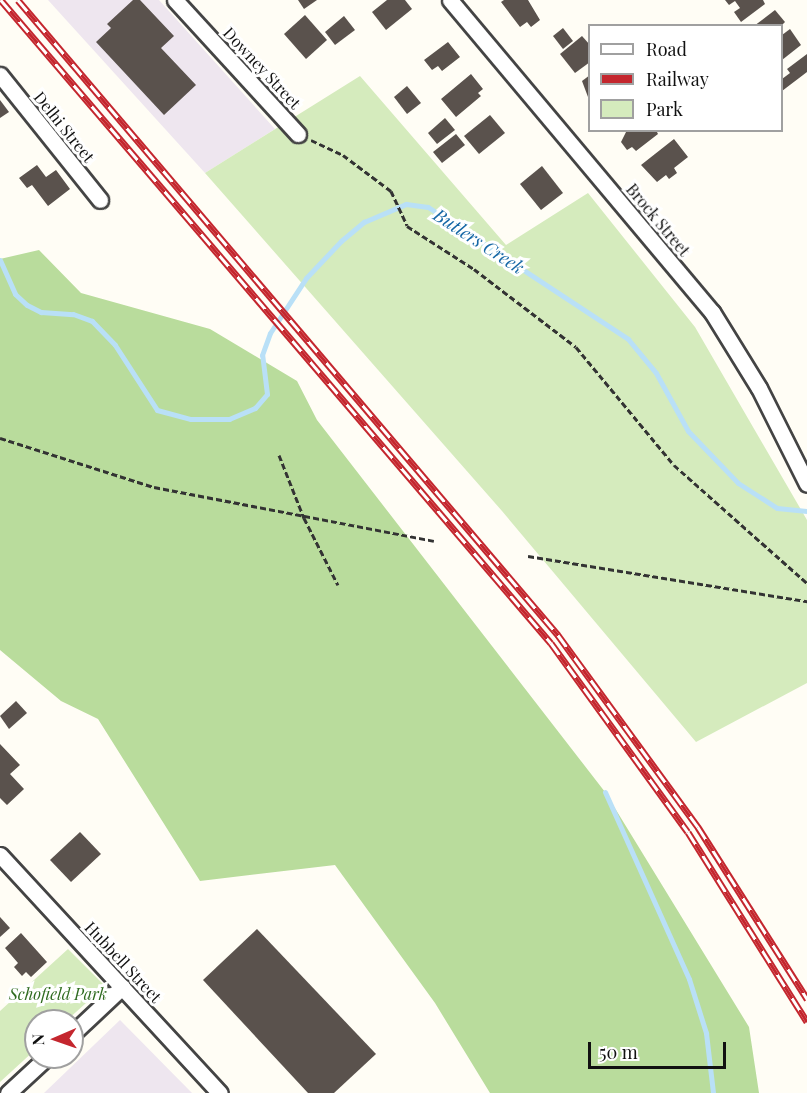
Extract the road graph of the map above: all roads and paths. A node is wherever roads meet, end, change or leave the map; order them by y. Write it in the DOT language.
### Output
graph roads {
  1 [pos="175,0"];
  2 [pos="453,1"];
  3 [pos="0,75"];
  4 [pos="298,134"];
  5 [pos="100,200"];
  6 [pos="0,438"];
  7 [pos="279,455"];
  8 [pos="807,484"];
  9 [pos="304,518"];
  10 [pos="434,541"];
  11 [pos="528,556"];
  12 [pos="807,583"];
  13 [pos="338,585"];
  14 [pos="807,601"];
  15 [pos="2,862"];
  16 [pos="122,987"];
  17 [pos="84,1023"];
  18 [pos="34,1069"];
  19 [pos="8,1093"];
  20 [pos="220,1093"];
  1 -- 4 [label="street, Downey Street"];
  2 -- 8 [label="street, Brock Street"];
  3 -- 5 [label="street, Delhi Street"];
  4 -- 12 [label="path"];
  6 -- 9 [label="path"];
  7 -- 9 [label="path"];
  9 -- 10 [label="path"];
  9 -- 13 [label="path"];
  11 -- 14 [label="path"];
  15 -- 16 [label="street, Hubbell Street"];
  16 -- 17 [label="street"];
  16 -- 20 [label="street, Hubbell Street"];
  18 -- 19 [label="street"];
}
